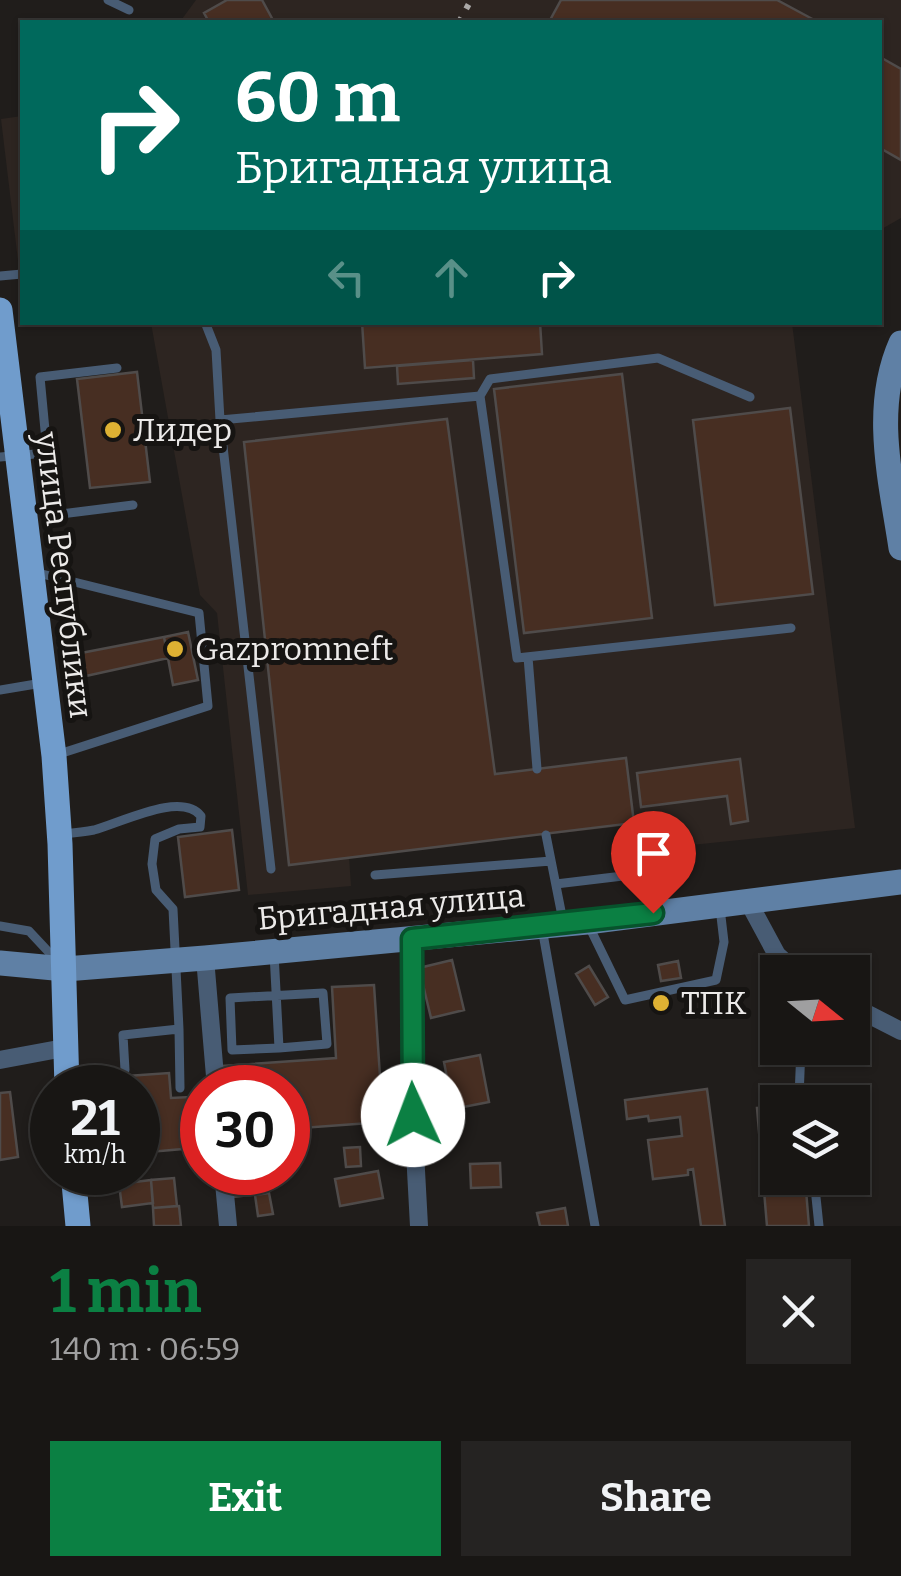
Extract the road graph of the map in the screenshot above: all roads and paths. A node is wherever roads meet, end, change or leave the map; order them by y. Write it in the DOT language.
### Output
graph roads {
  1 [pos="108,0"];
  2 [pos="130,10"];
  3 [pos="207,325"];
  4 [pos="1,326"];
  5 [pos="901,343"];
  6 [pos="117,368"];
  7 [pos="480,396"];
  8 [pos="750,397"];
  9 [pos="220,420"];
  10 [pos="893,433"];
  11 [pos="47,453"];
  12 [pos="8,456"];
  13 [pos="133,505"];
  14 [pos="899,521"];
  15 [pos="901,548"];
  16 [pos="33,571"];
  17 [pos="791,628"];
  18 [pos="528,657"];
  19 [pos="45,682"];
  20 [pos="0,690"];
  21 [pos="54,756"];
  22 [pos="538,769"];
  23 [pos="60,834"];
  24 [pos="546,835"];
  25 [pos="552,861"];
  26 [pos="270,869"];
  27 [pos="673,870"];
  28 [pos="374,875"];
  29 [pos="901,882"];
  30 [pos="556,884"];
  31 [pos="749,903"];
  32 [pos="720,905"];
  33 [pos="564,924"];
  34 [pos="0,926"];
  35 [pos="412,939"];
  36 [pos="274,951"];
  37 [pos="777,955"];
  38 [pos="205,958"];
  39 [pos="176,960"];
  40 [pos="0,963"];
  41 [pos="65,969"];
  42 [pos="276,996"];
  43 [pos="870,1015"];
  44 [pos="179,1029"];
  45 [pos="901,1031"];
  46 [pos="64,1048"];
  47 [pos="278,1048"];
  48 [pos="0,1060"];
  49 [pos="65,1065"];
  50 [pos="125,1065"];
  51 [pos="214,1065"];
  52 [pos="180,1088"];
  53 [pos="76,1195"];
  54 [pos="226,1195"];
  55 [pos="816,1195"];
  56 [pos="78,1226"];
  57 [pos="228,1226"];
  58 [pos="419,1226"];
  59 [pos="596,1226"];
  60 [pos="819,1226"];
  1 -- 2 [label="lane"];
  3 -- 9 [label="lane"];
  4 -- 12 [label="main road, улица Республики"];
  5 -- 10 [label="main road"];
  6 -- 11 [label="lane"];
  7 -- 8 [label="lane"];
  7 -- 9 [label="lane"];
  7 -- 18 [label="lane"];
  9 -- 26 [label="lane"];
  10 -- 14 [label="main road"];
  11 -- 12 [label="lane"];
  11 -- 13 [label="lane"];
  12 -- 16 [label="main road, улица Республики"];
  14 -- 15 [label="main road"];
  16 -- 19 [label="main road, улица Республики"];
  16 -- 21 [label="lane"];
  17 -- 18 [label="lane"];
  18 -- 22 [label="lane"];
  19 -- 20 [label="lane"];
  19 -- 21 [label="main road, улица Республики"];
  21 -- 23 [label="main road, улица Республики"];
  23 -- 39 [label="lane"];
  23 -- 41 [label="main road, улица Республики"];
  24 -- 25 [label="lane"];
  25 -- 28 [label="lane"];
  25 -- 30 [label="lane"];
  27 -- 30 [label="lane"];
  29 -- 31 [label="main road, Бригадная улица"];
  30 -- 33 [label="lane"];
  31 -- 32 [label="main road, Бригадная улица"];
  31 -- 37 [label="street"];
  32 -- 33 [label="main road, Бригадная улица"];
  32 -- 33 [label="lane"];
  33 -- 35 [label="main road, Бригадная улица"];
  33 -- 59 [label="lane"];
  34 -- 41 [label="lane"];
  35 -- 36 [label="main road, Бригадная улица"];
  35 -- 58 [label="street"];
  36 -- 38 [label="main road, Бригадная улица"];
  36 -- 42 [label="lane"];
  38 -- 39 [label="main road, Бригадная улица"];
  38 -- 51 [label="street"];
  39 -- 41 [label="main road, Бригадная улица"];
  39 -- 44 [label="lane"];
  40 -- 41 [label="main road, Бригадная улица"];
  41 -- 46 [label="main road, улица Республики"];
  42 -- 47 [label="lane"];
  42 -- 47 [label="lane"];
  42 -- 47 [label="lane"];
  43 -- 45 [label="street"];
  44 -- 50 [label="lane"];
  44 -- 52 [label="lane"];
  46 -- 48 [label="street"];
  46 -- 49 [label="main road, улица Республики"];
  53 -- 56 [label="main road"];
  54 -- 57 [label="street"];
  55 -- 60 [label="lane"];
}
